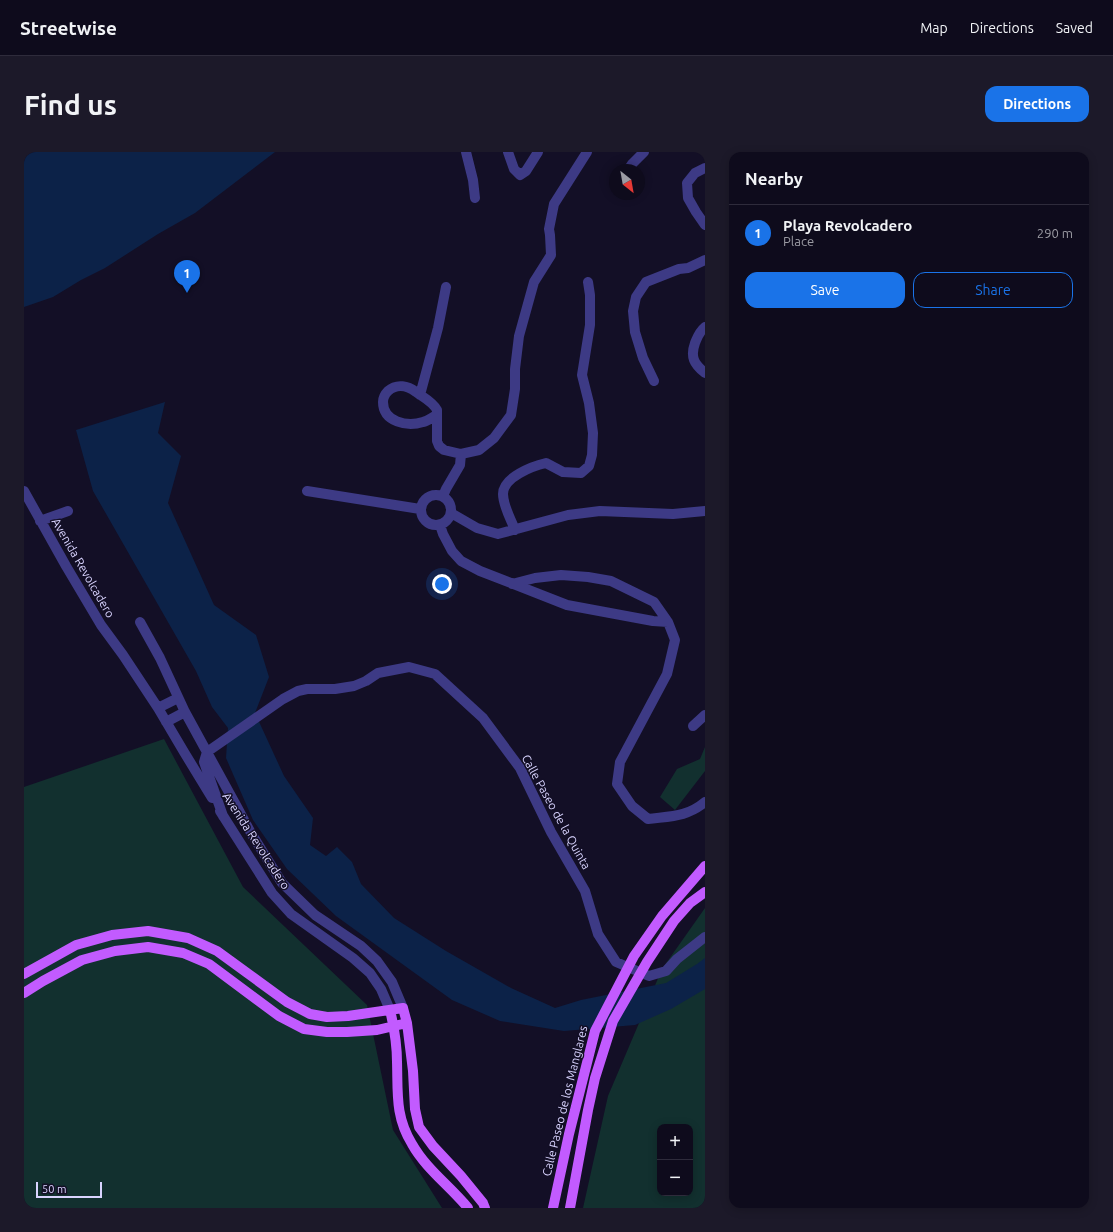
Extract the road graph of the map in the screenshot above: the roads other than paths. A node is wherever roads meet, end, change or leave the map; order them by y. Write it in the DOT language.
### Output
graph roads {
  1 [pos="466,152"];
  2 [pos="508,152"];
  3 [pos="538,152"];
  4 [pos="587,152"];
  5 [pos="644,152"];
  6 [pos="632,164"];
  7 [pos="705,168"];
  8 [pos="475,198"];
  9 [pos="705,225"];
  10 [pos="705,260"];
  11 [pos="588,282"];
  12 [pos="446,287"];
  13 [pos="705,327"];
  14 [pos="701,341"];
  15 [pos="705,373"];
  16 [pos="654,381"];
  17 [pos="420,395"];
  18 [pos="437,415"];
  19 [pos="461,454"];
  20 [pos="24,491"];
  21 [pos="307,491"];
  22 [pos="443,496"];
  23 [pos="420,509"];
  24 [pos="68,511"];
  25 [pos="705,511"];
  26 [pos="451,513"];
  27 [pos="40,521"];
  28 [pos="440,526"];
  29 [pos="515,530"];
  30 [pos="512,584"];
  31 [pos="140,622"];
  32 [pos="668,622"];
  33 [pos="178,698"];
  34 [pos="158,708"];
  35 [pos="185,712"];
  36 [pos="705,715"];
  37 [pos="166,722"];
  38 [pos="693,726"];
  39 [pos="207,752"];
  40 [pos="705,802"];
  41 [pos="224,816"];
  42 [pos="705,866"];
  43 [pos="705,892"];
  44 [pos="705,936"];
  45 [pos="361,946"];
  46 [pos="353,958"];
  47 [pos="24,974"];
  48 [pos="24,993"];
  49 [pos="403,1008"];
  50 [pos="390,1010"];
  51 [pos="407,1023"];
  52 [pos="394,1027"];
  53 [pos="468,1208"];
  54 [pos="485,1208"];
  55 [pos="553,1208"];
  56 [pos="570,1208"];
  1 -- 8 [label="street"];
  2 -- 3 [label="street"];
  4 -- 19 [label="street"];
  5 -- 6 [label="street"];
  7 -- 9 [label="street"];
  10 -- 16 [label="street"];
  11 -- 29 [label="street"];
  12 -- 17 [label="street"];
  13 -- 14 [label="street"];
  14 -- 15 [label="street"];
  17 -- 18 [label="street"];
  17 -- 18 [label="street"];
  18 -- 19 [label="street"];
  19 -- 22 [label="street"];
  20 -- 27 [label="street, Avenida Revolcadero"];
  21 -- 23 [label="street"];
  22 -- 23 [label="street"];
  22 -- 26 [label="street"];
  23 -- 28 [label="street"];
  24 -- 27 [label="street"];
  25 -- 29 [label="street"];
  26 -- 28 [label="street"];
  26 -- 29 [label="street"];
  27 -- 34 [label="street, Avenida Revolcadero"];
  28 -- 30 [label="street"];
  30 -- 32 [label="street"];
  30 -- 32 [label="street"];
  31 -- 33 [label="street, Avenida Revolcadero"];
  32 -- 40 [label="street"];
  33 -- 34 [label="street"];
  33 -- 35 [label="street, Avenida Revolcadero"];
  34 -- 37 [label="street, Avenida Revolcadero"];
  35 -- 37 [label="street"];
  35 -- 39 [label="street, Avenida Revolcadero"];
  36 -- 38 [label="street"];
  37 -- 41 [label="street, Avenida Revolcadero"];
  39 -- 41 [label="street"];
  39 -- 44 [label="street, Calle Paseo de la Quinta"];
  39 -- 45 [label="street, Avenida Revolcadero"];
  41 -- 46 [label="street, Avenida Revolcadero"];
  42 -- 55 [label="main road, Calle Paseo de los Manglares"];
  43 -- 56 [label="main road, Calle Paseo de los Manglares"];
  45 -- 46 [label="street"];
  45 -- 49 [label="street, Avenida Revolcadero"];
  46 -- 50 [label="street, Avenida Revolcadero"];
  47 -- 50 [label="main road"];
  48 -- 52 [label="main road"];
  49 -- 50 [label="main road"];
  49 -- 51 [label="main road, Avenida Revolcadero"];
  50 -- 52 [label="main road, Avenida Revolcadero"];
  51 -- 52 [label="main road"];
  51 -- 54 [label="main road, Avenida Revolcadero"];
  52 -- 53 [label="main road, Avenida Revolcadero"];
}
